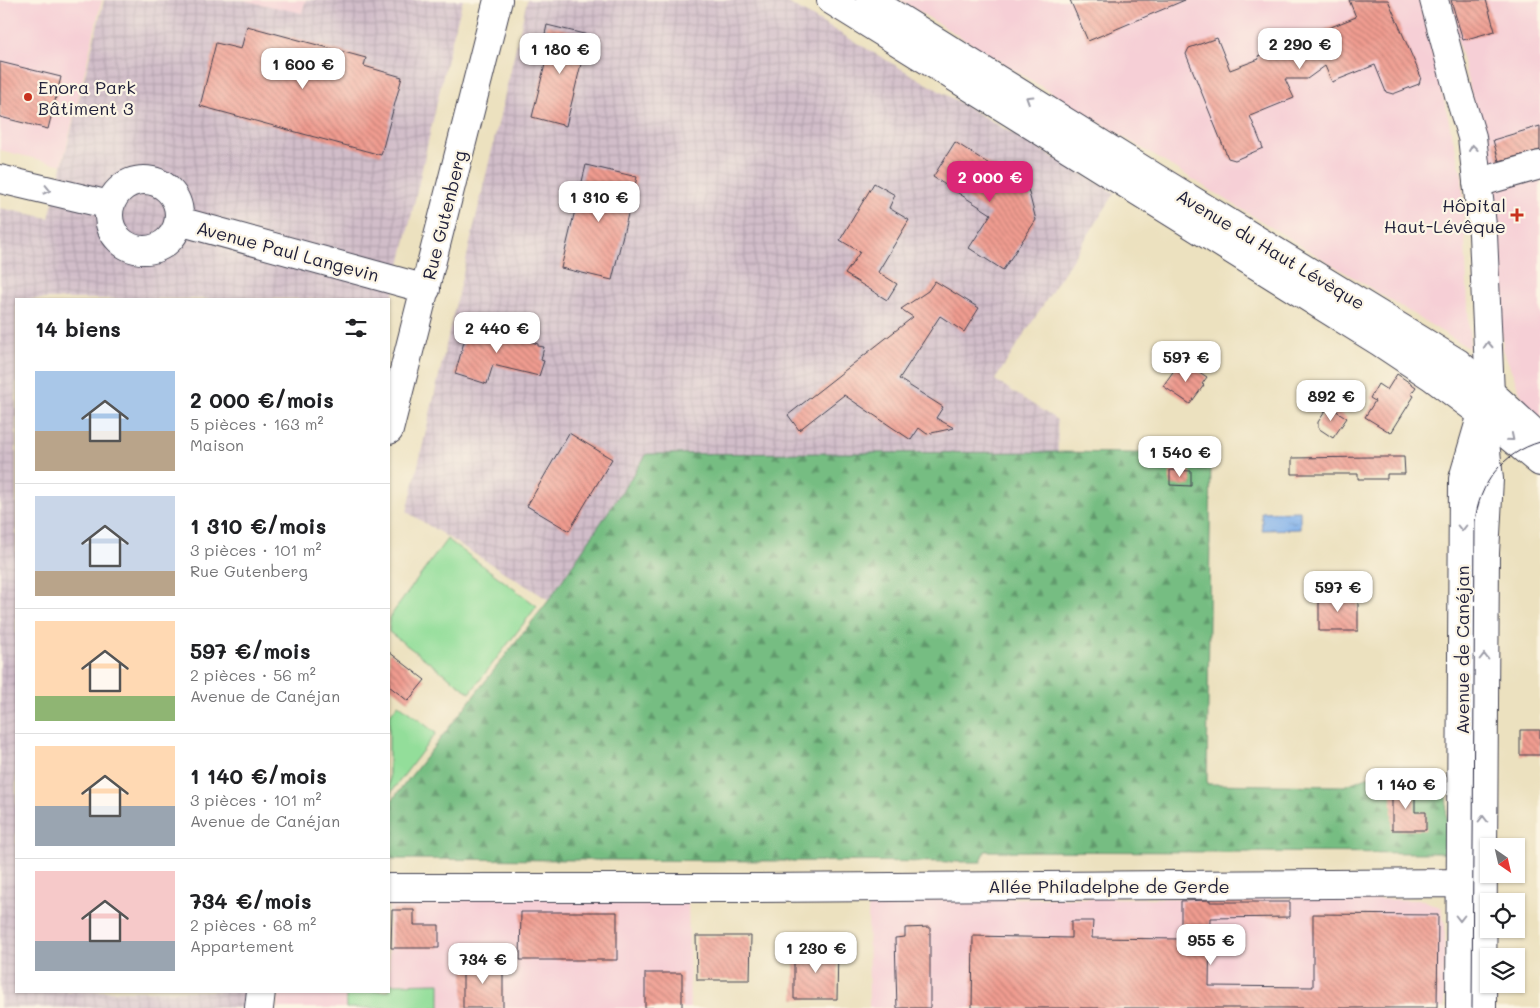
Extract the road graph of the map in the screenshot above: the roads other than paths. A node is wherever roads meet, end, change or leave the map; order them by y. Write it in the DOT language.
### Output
graph roads {
  1 [pos="498,0"];
  2 [pos="831,0"];
  3 [pos="850,0"];
  4 [pos="870,0"];
  5 [pos="1434,0"];
  6 [pos="990,74"];
  7 [pos="1540,165"];
  8 [pos="0,179"];
  9 [pos="1477,183"];
  10 [pos="110,205"];
  11 [pos="179,221"];
  12 [pos="426,288"];
  13 [pos="1486,404"];
  14 [pos="390,426"];
  15 [pos="1540,438"];
  16 [pos="1540,462"];
  17 [pos="1460,884"];
  18 [pos="390,888"];
  19 [pos="261,993"];
  20 [pos="259,1008"];
  21 [pos="1460,1008"];
  22 [pos="1482,1008"];
  1 -- 12 [label="street, Rue Gutenberg"];
  2 -- 13 [label="street, Avenue du Haut Lévèque"];
  3 -- 6 [label="street, Avenue du Haut Lévèque"];
  4 -- 6 [label="street, Avenue du Haut Lévèque"];
  9 -- 5 [label="street, Avenue de Canéjan, one-way"];
  13 -- 6 [label="street, Avenue du Haut Lévèque, one-way"];
  7 -- 9 [label="street"];
  8 -- 10 [label="street, one-way"];
  13 -- 9 [label="street, Avenue de Canéjan, one-way"];
  10 -- 11 [label="street, Avenue Paul Langevin"];
  10 -- 11 [label="street, Avenue Paul Langevin"];
  11 -- 12 [label="street, Avenue Paul Langevin"];
  12 -- 14 [label="street, Rue Gutenberg"];
  13 -- 15 [label="street, Avenue du Haut Lévèque"];
  13 -- 16 [label="street, Avenue du Haut Lévèque, one-way"];
  13 -- 17 [label="street, Avenue de Canéjan, one-way"];
  22 -- 13 [label="street, Avenue de Canéjan, one-way"];
  17 -- 18 [label="street, Allée Philadelphe de Gerde"];
  17 -- 21 [label="street, Avenue de Canéjan, one-way"];
  19 -- 20 [label="street"];
}
